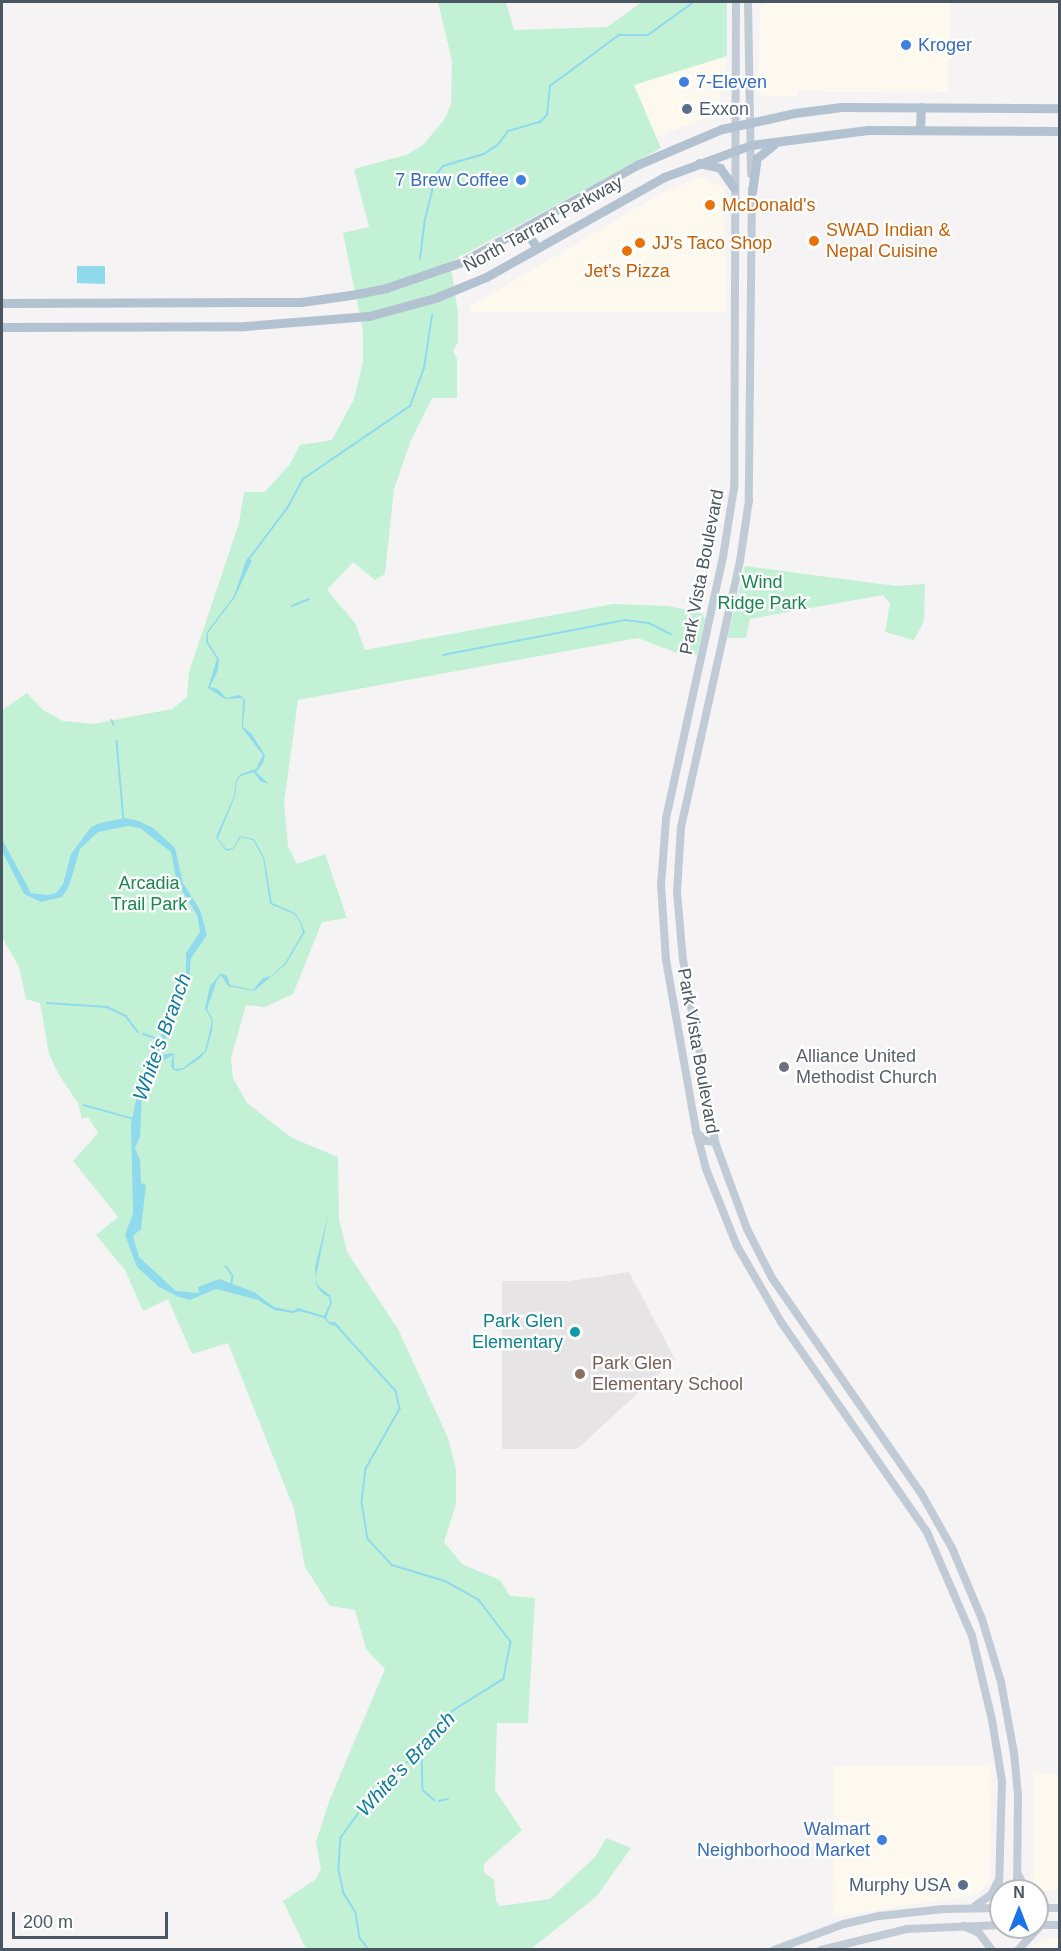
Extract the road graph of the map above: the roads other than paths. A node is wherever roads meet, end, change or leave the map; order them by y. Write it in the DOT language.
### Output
graph roads {
  1 [pos="736,2"];
  2 [pos="748,2"];
  3 [pos="735,18"];
  4 [pos="748,18"];
  5 [pos="921,107"];
  6 [pos="1059,108"];
  7 [pos="752,122"];
  8 [pos="734,126"];
  9 [pos="920,130"];
  10 [pos="1059,131"];
  11 [pos="790,137"];
  12 [pos="751,145"];
  13 [pos="734,150"];
  14 [pos="696,163"];
  15 [pos="734,188"];
  16 [pos="752,192"];
  17 [pos="525,229"];
  18 [pos="537,248"];
  19 [pos="735,273"];
  20 [pos="752,273"];
  21 [pos="2,303"];
  22 [pos="2,327"];
  23 [pos="696,1131"];
  24 [pos="715,1142"];
  25 [pos="702,1156"];
  26 [pos="1018,1795"];
  27 [pos="1002,1796"];
  28 [pos="1002,1865"];
  29 [pos="1018,1873"];
  30 [pos="1001,1879"];
  31 [pos="1018,1879"];
  32 [pos="1021,1879"];
  33 [pos="972,1908"];
  34 [pos="989,1908"];
  35 [pos="915,1911"];
  36 [pos="957,1924"];
  37 [pos="989,1925"];
  38 [pos="870,1935"];
  39 [pos="774,1950"];
  40 [pos="820,1950"];
  41 [pos="992,1950"];
  1 -- 3 [label="main road, Park Vista Boulevard"];
  2 -- 4 [label="main road, Park Vista Boulevard"];
  3 -- 4 [label="main road"];
  3 -- 8 [label="main road, Park Vista Boulevard"];
  4 -- 7 [label="main road, Park Vista Boulevard"];
  5 -- 6 [label="main road, North Tarrant Parkway"];
  5 -- 7 [label="main road, North Tarrant Parkway"];
  5 -- 9 [label="main road"];
  7 -- 8 [label="main road, North Tarrant Parkway"];
  7 -- 12 [label="main road, Park Vista Boulevard"];
  8 -- 13 [label="main road, Park Vista Boulevard"];
  8 -- 17 [label="main road, North Tarrant Parkway"];
  9 -- 10 [label="main road, North Tarrant Parkway"];
  9 -- 11 [label="main road, North Tarrant Parkway"];
  11 -- 12 [label="main road, North Tarrant Parkway"];
  11 -- 16 [label="main road"];
  12 -- 13 [label="main road, North Tarrant Parkway"];
  12 -- 16 [label="main road, Park Vista Boulevard"];
  13 -- 14 [label="main road, North Tarrant Parkway"];
  13 -- 15 [label="main road, Park Vista Boulevard"];
  14 -- 15 [label="main road"];
  14 -- 18 [label="main road, North Tarrant Parkway"];
  15 -- 19 [label="main road, Park Vista Boulevard"];
  16 -- 20 [label="main road, Park Vista Boulevard"];
  17 -- 18 [label="main road"];
  17 -- 21 [label="main road, North Tarrant Parkway"];
  18 -- 22 [label="main road, North Tarrant Parkway"];
  19 -- 20 [label="main road"];
  19 -- 23 [label="main road, Park Vista Boulevard"];
  20 -- 24 [label="main road, Park Vista Boulevard"];
  23 -- 24 [label="main road"];
  23 -- 25 [label="main road, Park Vista Boulevard"];
  24 -- 25 [label="main road"];
  24 -- 26 [label="main road, Park Vista Boulevard"];
  25 -- 27 [label="main road, Park Vista Boulevard"];
  26 -- 27 [label="main road"];
  26 -- 29 [label="main road, Park Vista Boulevard"];
  27 -- 28 [label="main road, Park Vista Boulevard"];
  28 -- 30 [label="main road, Park Vista Boulevard"];
  28 -- 33 [label="main road"];
  29 -- 31 [label="main road, Park Vista Boulevard"];
  29 -- 32 [label="main road"];
  33 -- 34 [label="main road"];
  33 -- 35 [label="main road"];
  35 -- 38 [label="main road"];
  35 -- 39 [label="main road"];
  36 -- 37 [label="main road"];
  36 -- 38 [label="main road"];
  36 -- 41 [label="main road"];
  38 -- 40 [label="main road"];
}
